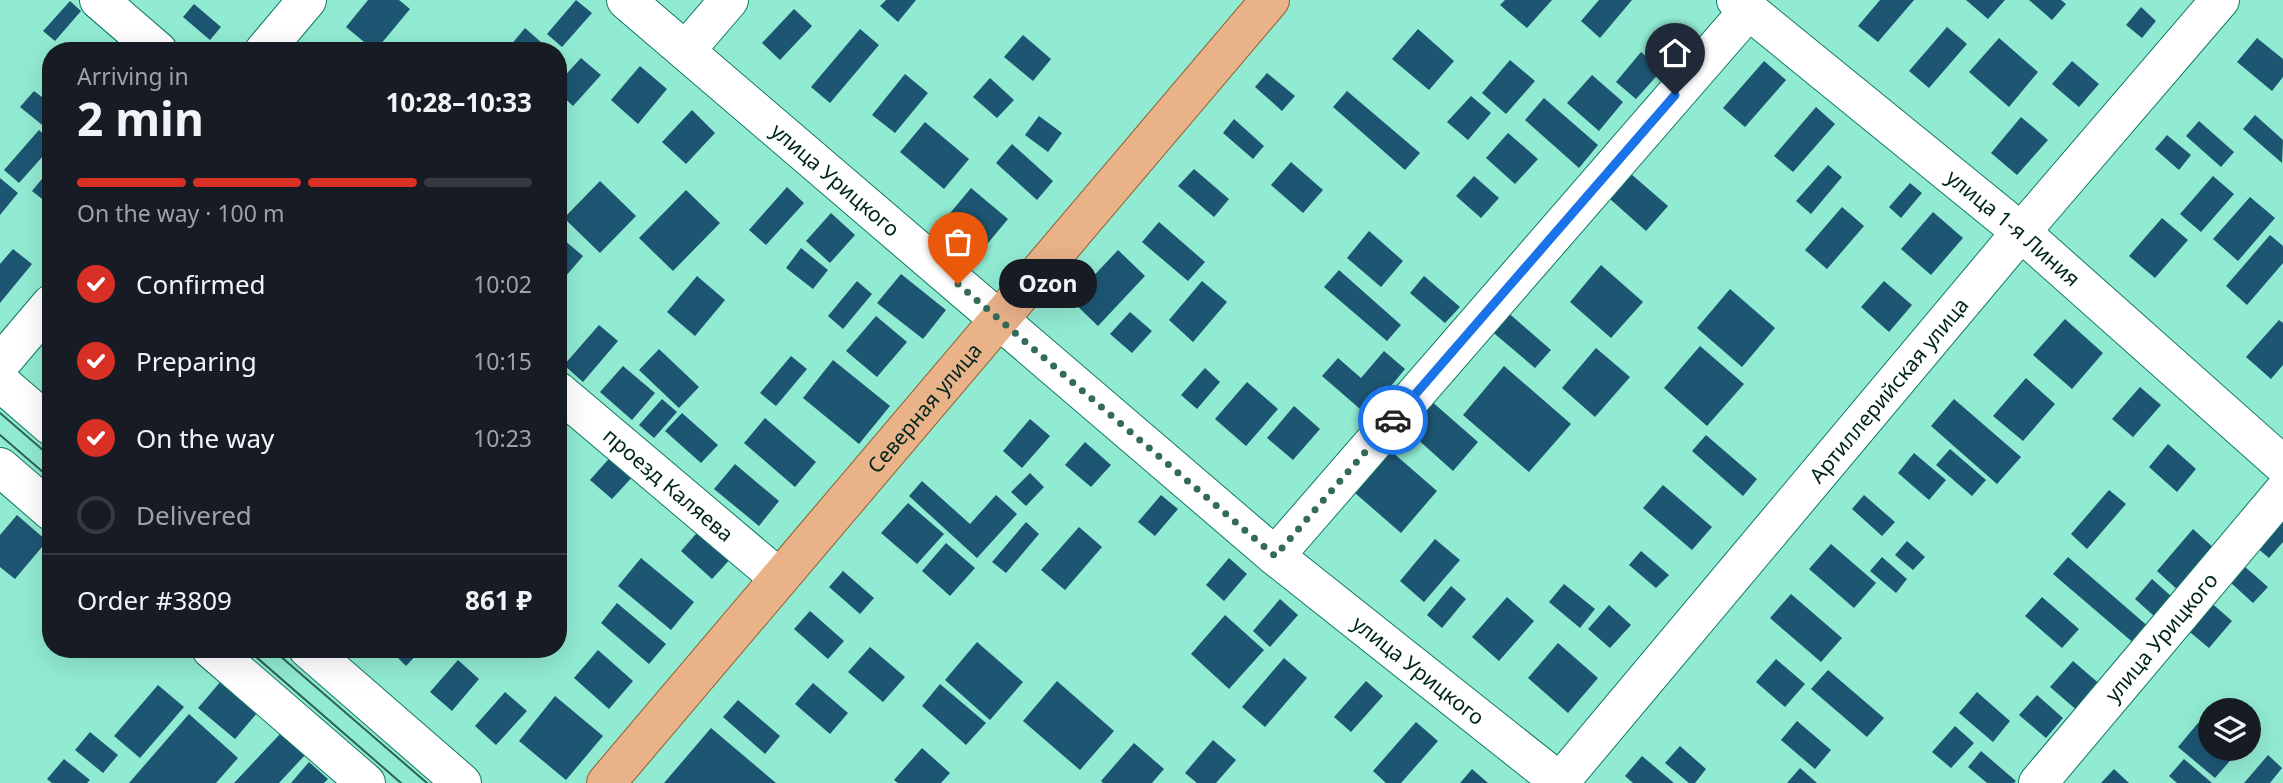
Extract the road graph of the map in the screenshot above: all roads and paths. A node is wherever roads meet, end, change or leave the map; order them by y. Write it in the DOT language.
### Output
graph roads {
  1 [pos="99,0"];
  2 [pos="307,0"];
  3 [pos="626,0"];
  4 [pos="729,0"];
  5 [pos="1270,0"];
  6 [pos="2220,0"];
  7 [pos="1742,5"];
  8 [pos="148,42"];
  9 [pos="272,42"];
  10 [pos="686,50"];
  11 [pos="2021,232"];
  12 [pos="42,315"];
  13 [pos="1000,320"];
  14 [pos="0,364"];
  15 [pos="0,382"];
  16 [pos="567,399"];
  17 [pos="42,418"];
  18 [pos="2283,465"];
  19 [pos="0,467"];
  20 [pos="2283,492"];
  21 [pos="42,503"];
  22 [pos="1275,556"];
  23 [pos="779,578"];
  24 [pos="221,658"];
  25 [pos="318,658"];
  26 [pos="366,783"];
  27 [pos="463,783"];
  28 [pos="606,783"];
  29 [pos="1560,783"];
  30 [pos="2038,783"];
  1 -- 8 [label="street"];
  2 -- 9 [label="street"];
  3 -- 10 [label="street, улица Урицкого"];
  4 -- 10 [label="street"];
  5 -- 13 [label="main road, Северная улица"];
  6 -- 11 [label="street, Артиллерийская улица"];
  7 -- 11 [label="street, улица 1-я Линия"];
  7 -- 22 [label="street"];
  10 -- 13 [label="street, улица Урицкого"];
  11 -- 18 [label="street, улица 1-я Линия"];
  11 -- 29 [label="street, Артиллерийская улица"];
  12 -- 14 [label="street"];
  13 -- 22 [label="street, улица Урицкого"];
  13 -- 23 [label="main road, Северная улица"];
  15 -- 17 [label="street"];
  16 -- 23 [label="street, проезд Каляева"];
  19 -- 21 [label="street"];
  20 -- 30 [label="street, улица Урицкого"];
  22 -- 29 [label="street, улица Урицкого"];
  23 -- 28 [label="main road, Северная улица"];
  24 -- 26 [label="street"];
  25 -- 27 [label="street"];
}
